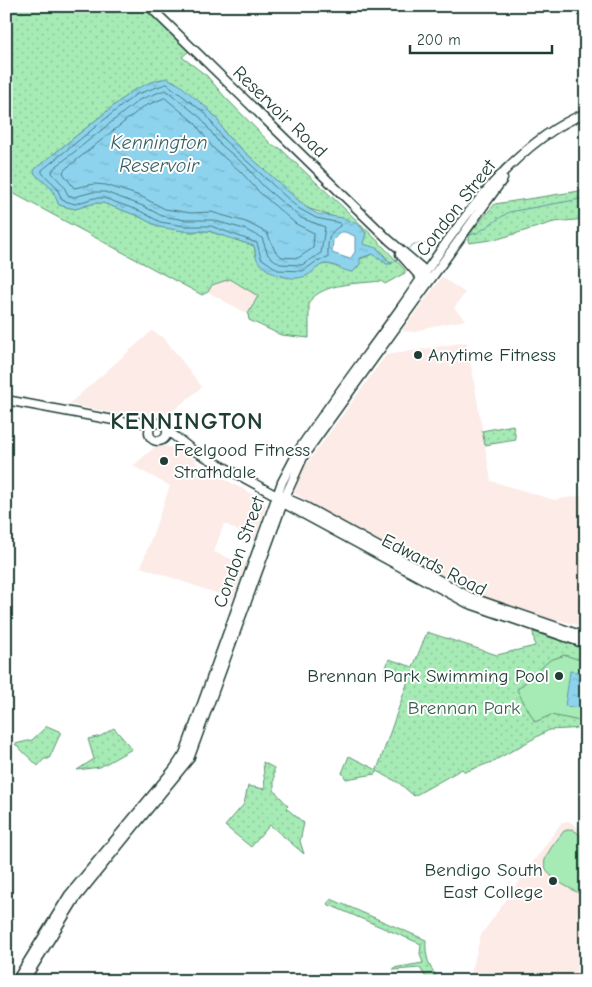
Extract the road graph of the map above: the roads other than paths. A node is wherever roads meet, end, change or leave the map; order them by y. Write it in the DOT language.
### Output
graph roads {
  1 [pos="149,6"];
  2 [pos="586,112"];
  3 [pos="425,279"];
  4 [pos="386,335"];
  5 [pos="8,400"];
  6 [pos="124,422"];
  7 [pos="155,423"];
  8 [pos="168,431"];
  9 [pos="149,434"];
  10 [pos="161,441"];
  11 [pos="191,449"];
  12 [pos="277,496"];
  13 [pos="284,500"];
  14 [pos="303,514"];
  15 [pos="279,515"];
  16 [pos="257,575"];
  17 [pos="242,593"];
  18 [pos="586,637"];
  19 [pos="586,644"];
  20 [pos="208,698"];
  21 [pos="52,929"];
  22 [pos="16,981"];
  23 [pos="24,981"];
  1 -- 3 [label="main road, Reservoir Road"];
  2 -- 3 [label="main road, Condon Street"];
  3 -- 4 [label="main road, Condon Street"];
  4 -- 12 [label="main road, Condon Street"];
  4 -- 13 [label="main road, Condon Street"];
  5 -- 6 [label="main road"];
  6 -- 7 [label="main road"];
  6 -- 9 [label="main road"];
  7 -- 8 [label="main road"];
  7 -- 9 [label="main road"];
  8 -- 10 [label="main road"];
  8 -- 11 [label="main road, Edwards Road"];
  9 -- 10 [label="main road"];
  10 -- 11 [label="main road, Edwards Road"];
  11 -- 12 [label="main road, Edwards Road"];
  12 -- 13 [label="main road, Edwards Road"];
  12 -- 17 [label="main road, Condon Street"];
  13 -- 14 [label="main road, Edwards Road"];
  13 -- 15 [label="main road, Condon Street"];
  13 -- 18 [label="main road, Edwards Road"];
  14 -- 15 [label="main road"];
  14 -- 19 [label="main road, Edwards Road"];
  15 -- 16 [label="main road, Condon Street"];
  16 -- 17 [label="main road"];
  16 -- 20 [label="main road, Condon Street"];
  17 -- 20 [label="main road, Condon Street"];
  20 -- 21 [label="main road, Condon Street"];
  21 -- 22 [label="main road, Condon Street"];
  21 -- 23 [label="main road, Condon Street"];
}
